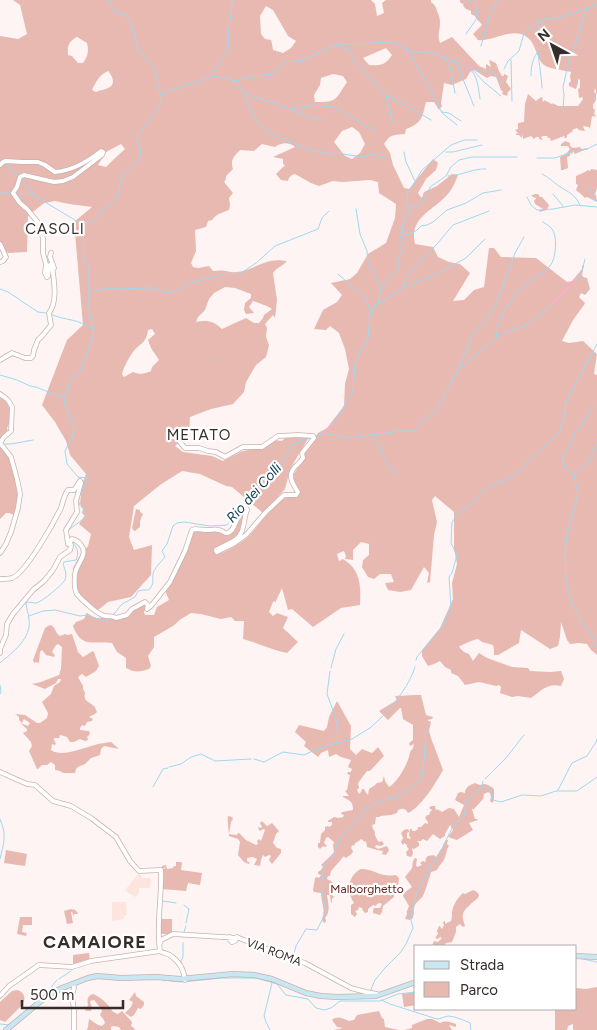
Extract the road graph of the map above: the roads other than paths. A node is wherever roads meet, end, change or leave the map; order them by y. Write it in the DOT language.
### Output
graph roads {
  1 [pos="0,165"];
  2 [pos="0,244"];
  3 [pos="51,253"];
  4 [pos="0,262"];
  5 [pos="54,277"];
  6 [pos="0,360"];
  7 [pos="0,394"];
  8 [pos="180,442"];
  9 [pos="0,553"];
  10 [pos="65,553"];
  11 [pos="0,579"];
  12 [pos="0,653"];
  13 [pos="0,772"];
  14 [pos="160,937"];
  15 [pos="160,951"];
  16 [pos="577,956"];
  17 [pos="597,957"];
  18 [pos="185,979"];
  19 [pos="414,983"];
  20 [pos="74,986"];
  21 [pos="372,995"];
  22 [pos="0,996"];
  23 [pos="6,1030"];
  24 [pos="74,1030"];
  1 -- 5 [label="street"];
  2 -- 4 [label="street"];
  3 -- 5 [label="street"];
  5 -- 6 [label="street"];
  7 -- 9 [label="street"];
  8 -- 10 [label="street"];
  10 -- 11 [label="street"];
  10 -- 12 [label="street"];
  13 -- 14 [label="street"];
  14 -- 15 [label="street"];
  14 -- 21 [label="street, VIA ROMA"];
  15 -- 18 [label="street"];
  15 -- 22 [label="street"];
  16 -- 17 [label="main road"];
  18 -- 20 [label="main road"];
  18 -- 21 [label="main road"];
  19 -- 21 [label="main road"];
  20 -- 23 [label="main road"];
  20 -- 24 [label="street"];
}
